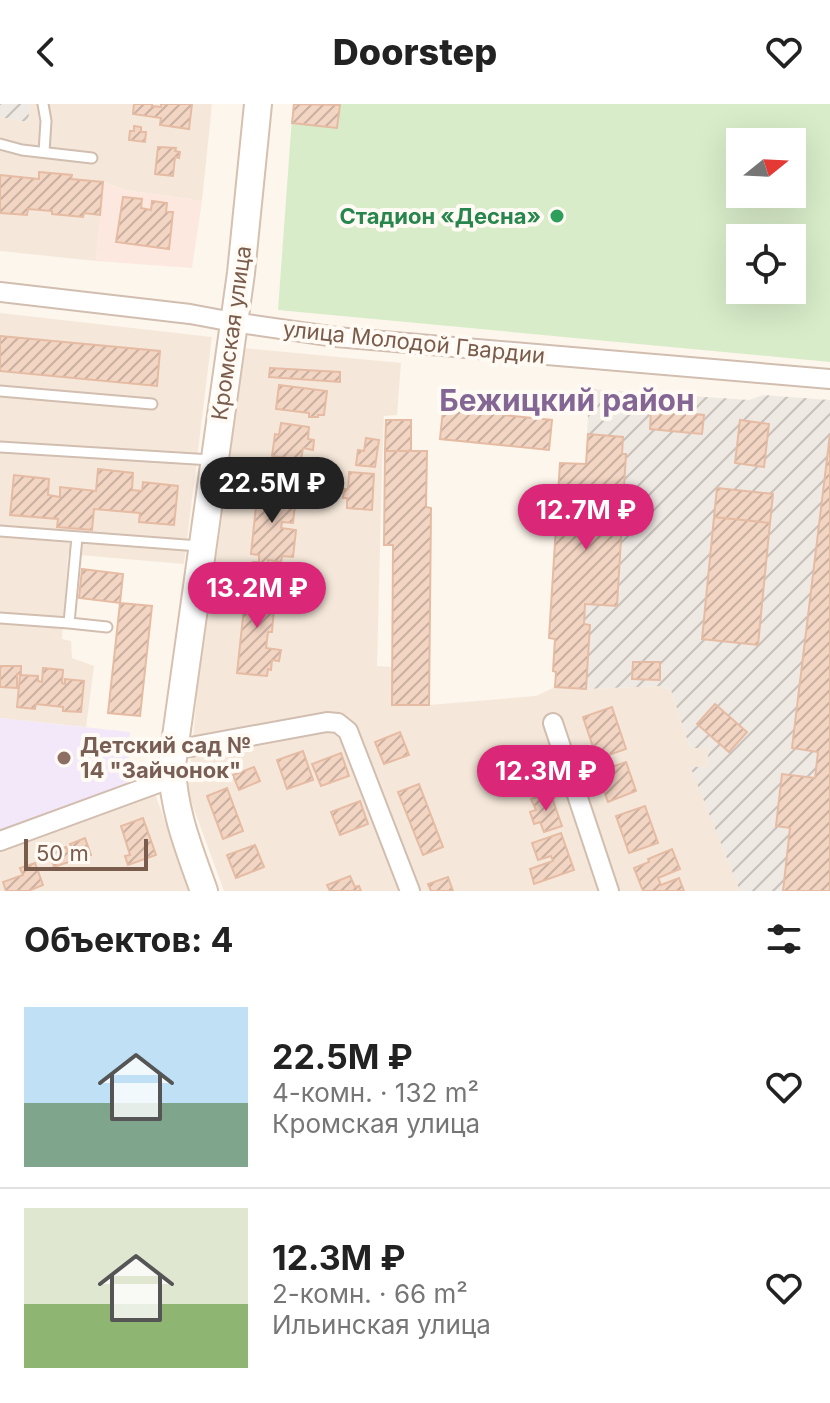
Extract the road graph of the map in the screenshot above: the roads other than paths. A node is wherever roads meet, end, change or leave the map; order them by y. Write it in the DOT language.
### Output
graph roads {
  1 [pos="43,104"];
  2 [pos="258,104"];
  3 [pos="0,144"];
  4 [pos="44,152"];
  5 [pos="92,158"];
  6 [pos="0,292"];
  7 [pos="233,322"];
  8 [pos="830,379"];
  9 [pos="0,391"];
  10 [pos="152,404"];
  11 [pos="0,447"];
  12 [pos="213,461"];
  13 [pos="0,531"];
  14 [pos="77,537"];
  15 [pos="203,547"];
  16 [pos="0,618"];
  17 [pos="69,623"];
  18 [pos="107,627"];
  19 [pos="553,723"];
  20 [pos="174,750"];
  21 [pos="172,778"];
  22 [pos="0,841"];
  23 [pos="204,891"];
  24 [pos="410,891"];
  25 [pos="609,891"];
  1 -- 4 [label="lane"];
  2 -- 7 [label="street, Кромская улица"];
  3 -- 4 [label="lane"];
  4 -- 5 [label="lane"];
  6 -- 7 [label="street, улица Молодой Гвардии"];
  7 -- 8 [label="street, улица Молодой Гвардии"];
  7 -- 12 [label="street, Кромская улица"];
  9 -- 10 [label="lane"];
  11 -- 12 [label="lane"];
  12 -- 15 [label="street, Кромская улица"];
  13 -- 14 [label="lane"];
  14 -- 15 [label="lane"];
  14 -- 17 [label="lane"];
  15 -- 20 [label="street, Кромская улица"];
  16 -- 17 [label="lane"];
  17 -- 18 [label="lane"];
  19 -- 25 [label="street"];
  20 -- 21 [label="street, Кромская улица"];
  20 -- 24 [label="street"];
  21 -- 22 [label="street"];
  21 -- 23 [label="street, Кромская улица"];
}
